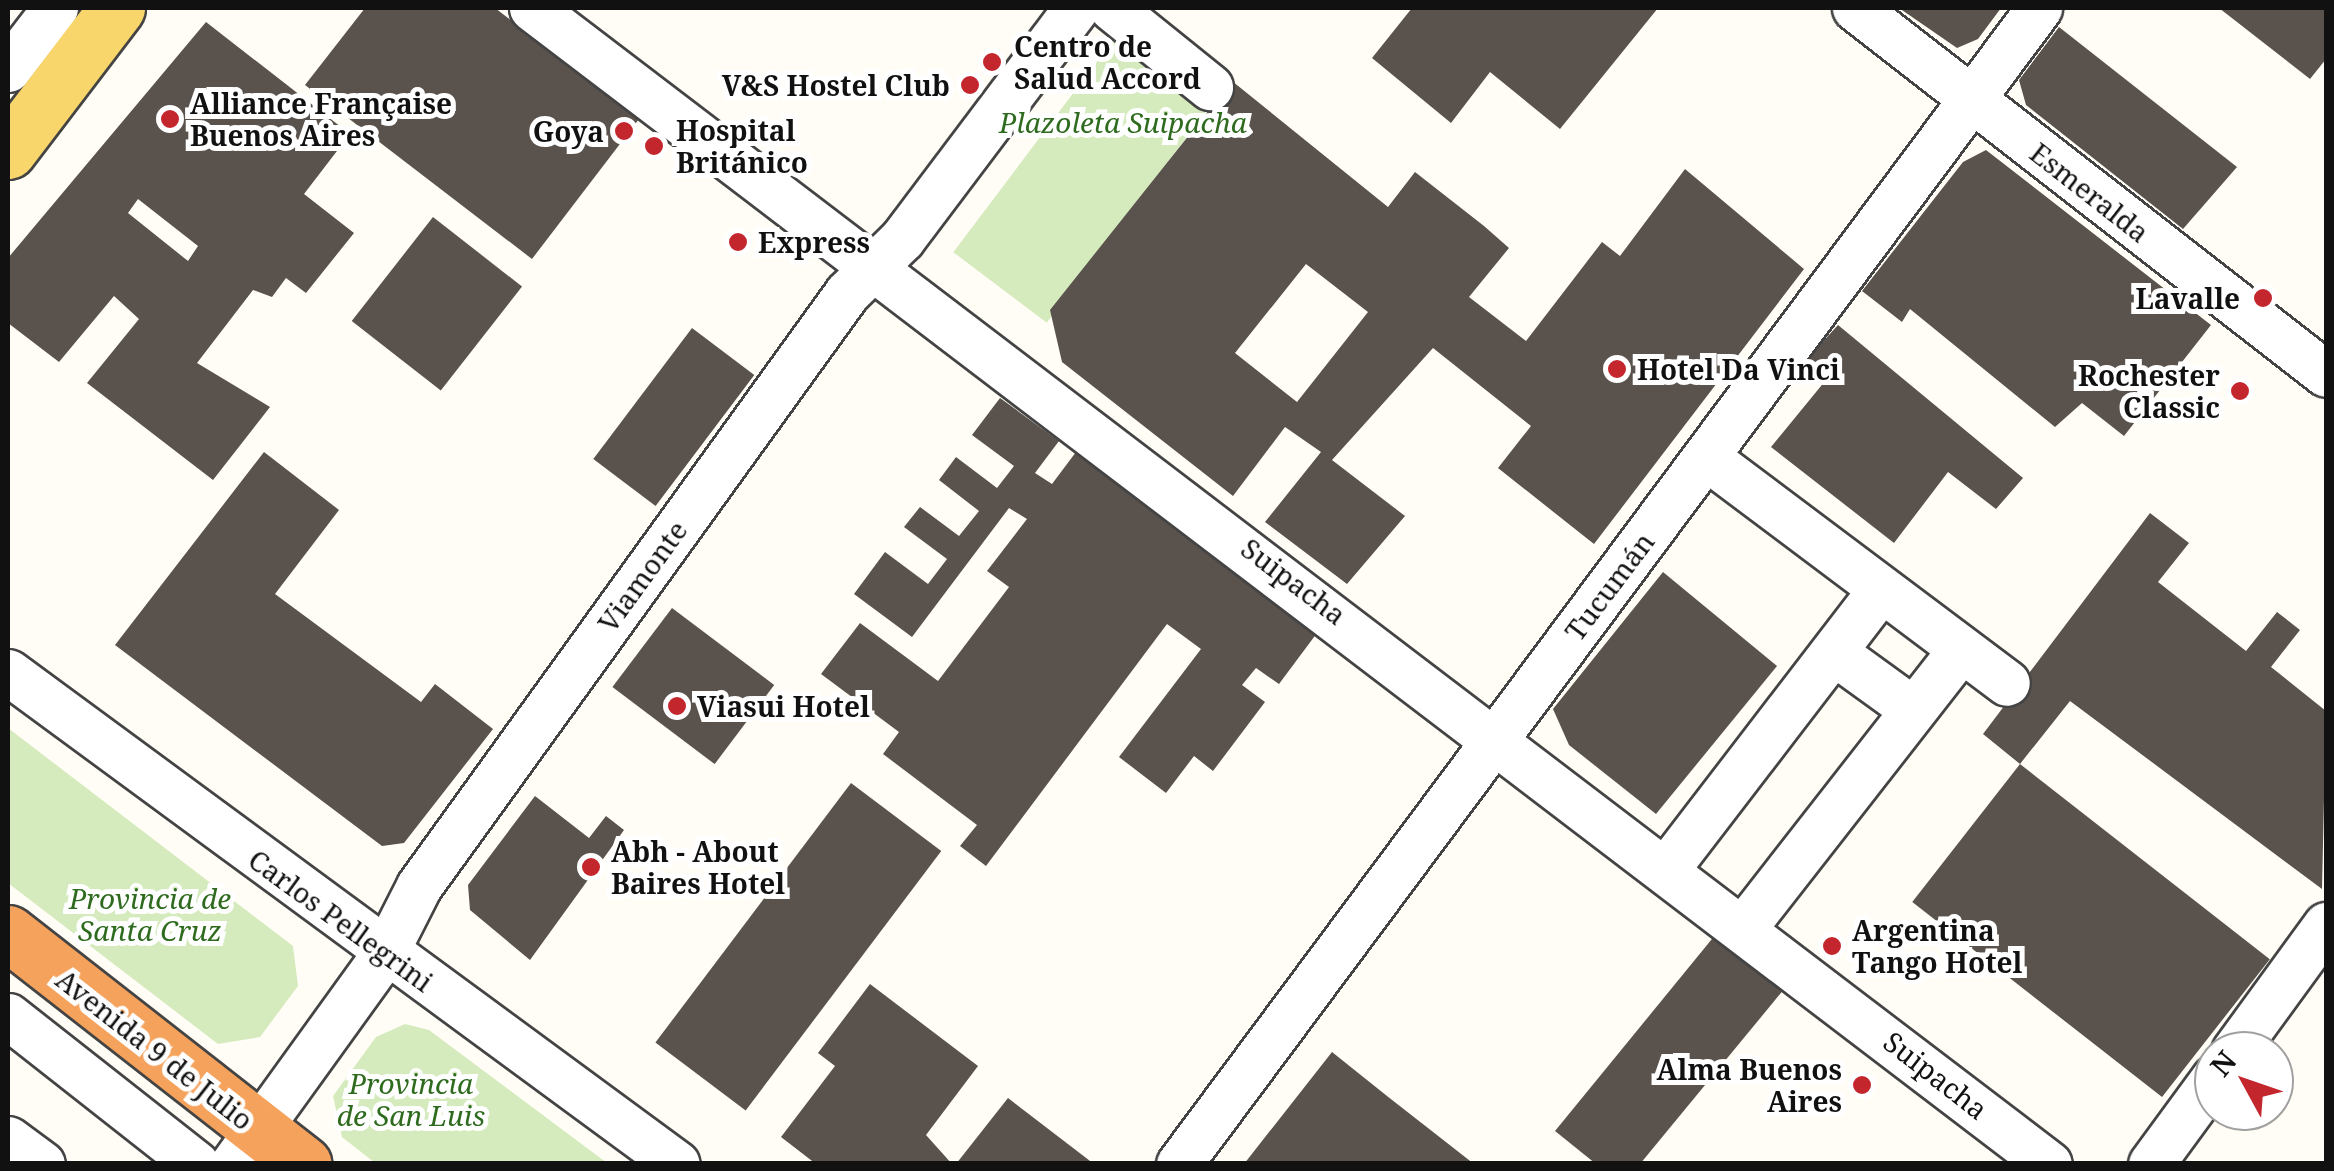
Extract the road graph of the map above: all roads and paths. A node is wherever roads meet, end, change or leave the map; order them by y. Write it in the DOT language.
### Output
graph roads {
  1 [pos="54,8"];
  2 [pos="117,8"];
  3 [pos="532,8"];
  4 [pos="1076,8"];
  5 [pos="1112,8"];
  6 [pos="1855,8"];
  7 [pos="2039,8"];
  8 [pos="8,69"];
  9 [pos="1210,87"];
  10 [pos="1972,101"];
  11 [pos="8,151"];
  12 [pos="875,265"];
  13 [pos="2326,374"];
  14 [pos="1706,457"];
  15 [pos="1880,590"];
  16 [pos="1835,653"];
  17 [pos="1958,653"];
  18 [pos="8,672"];
  19 [pos="2007,683"];
  20 [pos="1911,708"];
  21 [pos="1498,735"];
  22 [pos="1667,868"];
  23 [pos="1744,926"];
  24 [pos="2326,926"];
  25 [pos="8,933"];
  26 [pos="385,953"];
  27 [pos="8,1016"];
  28 [pos="2249,1031"];
  29 [pos="2194,1106"];
  30 [pos="8,1139"];
  31 [pos="246,1146"];
  32 [pos="42,1164"];
  33 [pos="196,1164"];
  34 [pos="304,1164"];
  35 [pos="677,1164"];
  36 [pos="1179,1164"];
  37 [pos="2050,1164"];
  38 [pos="2152,1164"];
  1 -- 8 [label="street"];
  2 -- 11 [label="main road"];
  3 -- 12 [label="street, Suipacha"];
  4 -- 12 [label="street, Viamonte"];
  5 -- 9 [label="street"];
  6 -- 10 [label="street, Esmeralda"];
  7 -- 10 [label="street, Tucumán"];
  10 -- 13 [label="street, Esmeralda"];
  10 -- 14 [label="street, Tucumán"];
  12 -- 21 [label="street, Suipacha"];
  12 -- 26 [label="street, Viamonte"];
  14 -- 15 [label="street"];
  14 -- 21 [label="street, Tucumán"];
  15 -- 16 [label="street"];
  15 -- 17 [label="street"];
  16 -- 20 [label="street"];
  16 -- 22 [label="street"];
  17 -- 19 [label="street"];
  17 -- 20 [label="street"];
  18 -- 26 [label="street, Carlos Pellegrini"];
  20 -- 23 [label="street"];
  21 -- 22 [label="street, Suipacha"];
  21 -- 36 [label="street, Tucumán"];
  22 -- 23 [label="street, Suipacha"];
  23 -- 37 [label="street, Suipacha"];
  24 -- 28 [label="street"];
  25 -- 31 [label="highway, Avenida 9 de Julio"];
  26 -- 31 [label="street, Viamonte"];
  26 -- 35 [label="street, Carlos Pellegrini"];
  27 -- 33 [label="street"];
  29 -- 38 [label="street"];
  30 -- 32 [label="street"];
  31 -- 34 [label="highway, Avenida 9 de Julio"];
}
